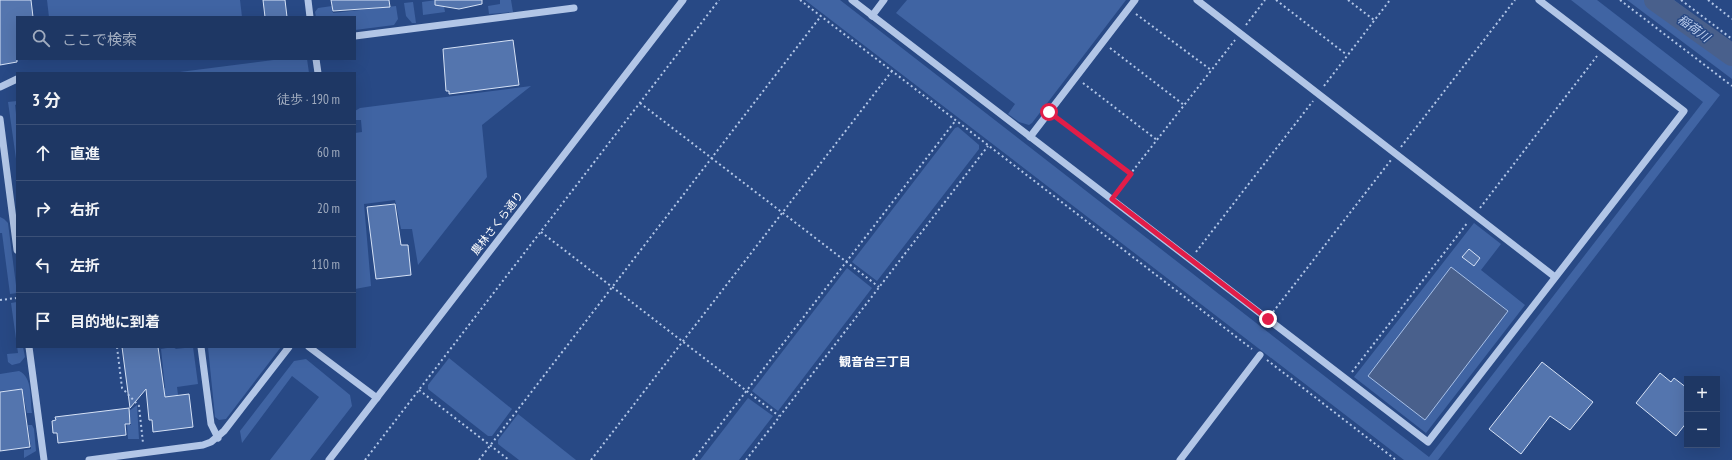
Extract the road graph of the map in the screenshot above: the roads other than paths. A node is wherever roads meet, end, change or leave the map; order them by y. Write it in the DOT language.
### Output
graph roads {
  1 [pos="308,0"];
  2 [pos="683,0"];
  3 [pos="852,0"];
  4 [pos="884,0"];
  5 [pos="1135,0"];
  6 [pos="1197,0"];
  7 [pos="1539,0"];
  8 [pos="574,8"];
  9 [pos="310,16"];
  10 [pos="872,16"];
  11 [pos="356,36"];
  12 [pos="316,60"];
  13 [pos="318,72"];
  14 [pos="16,79"];
  15 [pos="0,87"];
  16 [pos="0,119"];
  17 [pos="1030,137"];
  18 [pos="16,242"];
  19 [pos="1555,277"];
  20 [pos="30,348"];
  21 [pos="201,348"];
  22 [pos="288,348"];
  23 [pos="310,348"];
  24 [pos="1260,355"];
  25 [pos="376,398"];
  26 [pos="218,438"];
  27 [pos="44,460"];
  28 [pos="89,460"];
  29 [pos="329,460"];
  30 [pos="1180,460"];
  1 -- 9 [label="street"];
  2 -- 25 [label="street, 農林さくら通り"];
  3 -- 10 [label="street"];
  4 -- 10 [label="street"];
  5 -- 17 [label="street"];
  6 -- 19 [label="street"];
  7 -- 19 [label="street"];
  8 -- 11 [label="street"];
  10 -- 17 [label="street"];
  12 -- 13 [label="street"];
  14 -- 15 [label="street"];
  16 -- 18 [label="street"];
  17 -- 19 [label="street"];
  20 -- 27 [label="street"];
  21 -- 26 [label="street"];
  22 -- 26 [label="street"];
  23 -- 25 [label="street"];
  24 -- 30 [label="street"];
  25 -- 29 [label="street, 農林さくら通り"];
  26 -- 28 [label="street"];
}
